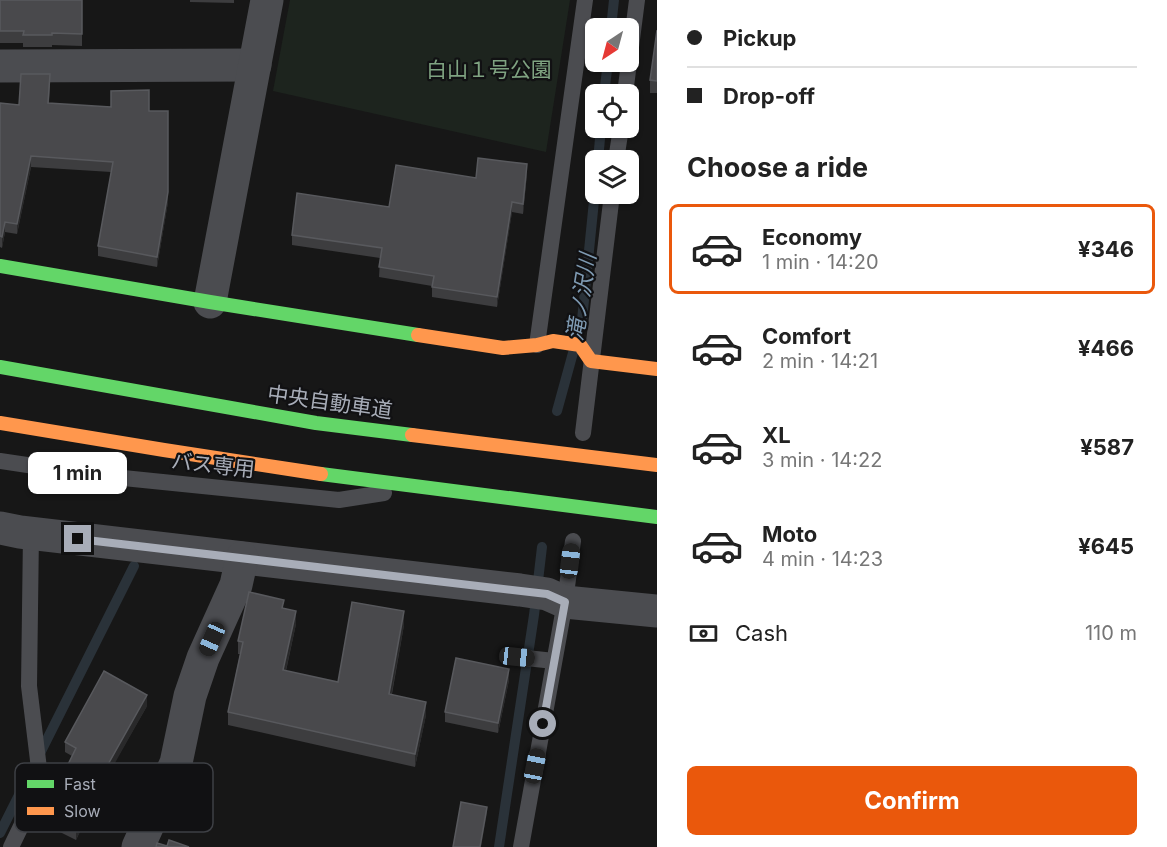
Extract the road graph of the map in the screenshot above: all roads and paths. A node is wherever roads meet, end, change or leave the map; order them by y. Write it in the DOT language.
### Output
graph roads {
  1 [pos="267,0"];
  2 [pos="585,0"];
  3 [pos="637,0"];
  4 [pos="255,64"];
  5 [pos="0,66"];
  6 [pos="626,84"];
  7 [pos="611,204"];
  8 [pos="0,266"];
  9 [pos="210,302"];
  10 [pos="545,343"];
  11 [pos="591,361"];
  12 [pos="0,367"];
  13 [pos="657,369"];
  14 [pos="0,423"];
  15 [pos="583,434"];
  16 [pos="0,461"];
  17 [pos="657,465"];
  18 [pos="420,487"];
  19 [pos="657,517"];
  20 [pos="15,531"];
  21 [pos="573,541"];
  22 [pos="242,558"];
  23 [pos="544,595"];
  24 [pos="657,611"];
  25 [pos="517,657"];
  26 [pos="548,660"];
  27 [pos="39,763"];
  28 [pos="176,763"];
  29 [pos="18,832"];
  30 [pos="145,832"];
  31 [pos="11,847"];
  32 [pos="138,847"];
  33 [pos="521,847"];
  1 -- 4 [label="street"];
  2 -- 10 [label="lane"];
  3 -- 6 [label="lane"];
  4 -- 5 [label="street"];
  4 -- 9 [label="street"];
  7 -- 11 [label="lane"];
  8 -- 9 [label="main road"];
  9 -- 10 [label="main road"];
  10 -- 11 [label="main road"];
  11 -- 13 [label="main road"];
  11 -- 15 [label="lane"];
  12 -- 17 [label="main road, 中央自動車道"];
  14 -- 18 [label="main road"];
  16 -- 18 [label="lane, バス専用"];
  18 -- 19 [label="main road"];
  20 -- 22 [label="street"];
  20 -- 27 [label="lane"];
  21 -- 23 [label="lane"];
  22 -- 23 [label="street"];
  22 -- 28 [label="street"];
  23 -- 24 [label="street"];
  23 -- 26 [label="lane"];
  25 -- 26 [label="lane"];
  26 -- 33 [label="lane"];
  29 -- 31 [label="lane"];
  30 -- 32 [label="street"];
}
